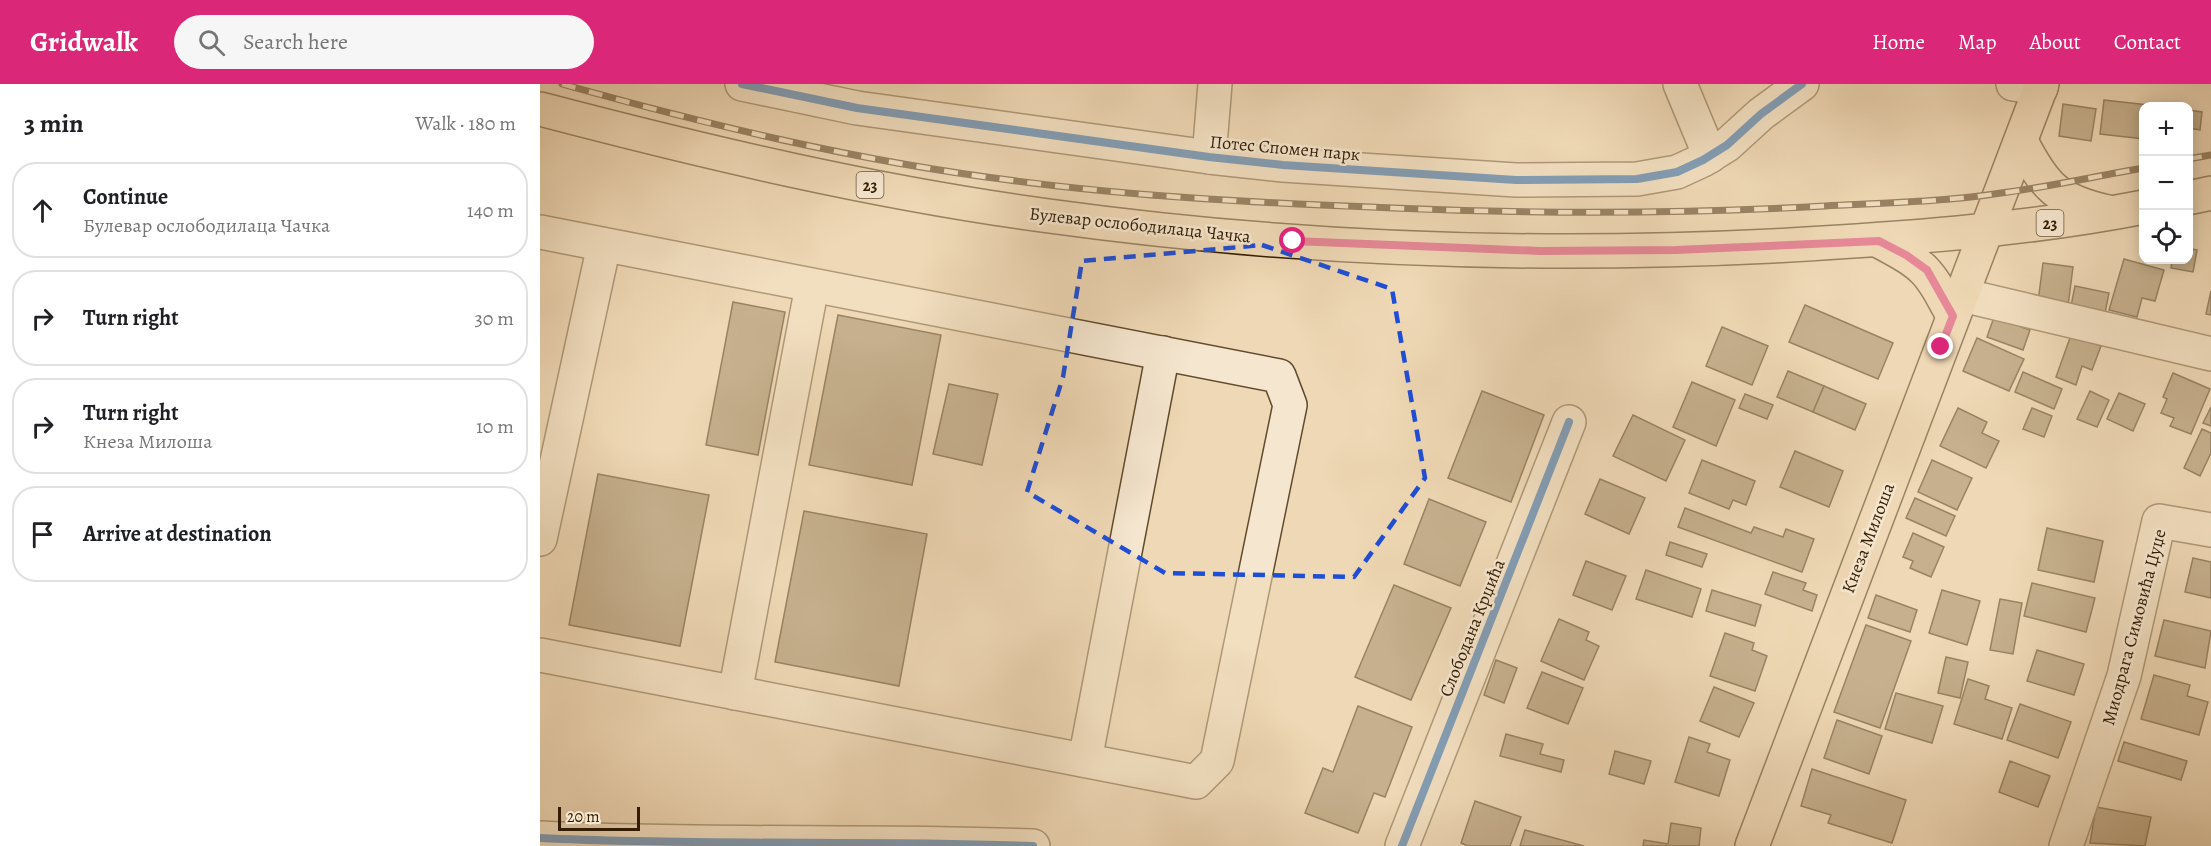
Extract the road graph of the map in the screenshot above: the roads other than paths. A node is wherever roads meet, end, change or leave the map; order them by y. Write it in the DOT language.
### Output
graph roads {
  1 [pos="742,84"];
  2 [pos="1215,84"];
  3 [pos="1680,84"];
  4 [pos="1802,84"];
  5 [pos="2032,85"];
  6 [pos="859,96"];
  7 [pos="540,109"];
  8 [pos="2021,141"];
  9 [pos="1710,156"];
  10 [pos="1209,157"];
  11 [pos="2211,193"];
  12 [pos="2193,197"];
  13 [pos="2128,210"];
  14 [pos="540,232"];
  15 [pos="1988,232"];
  16 [pos="1879,241"];
  17 [pos="604,245"];
  18 [pos="812,286"];
  19 [pos="1957,306"];
  20 [pos="1163,353"];
  21 [pos="2211,354"];
  22 [pos="1569,422"];
  23 [pos="2211,530"];
  24 [pos="540,539"];
  25 [pos="540,655"];
  26 [pos="735,693"];
  27 [pos="1085,760"];
  28 [pos="540,838"];
  29 [pos="1033,846"];
  30 [pos="1402,846"];
  31 [pos="1752,846"];
  32 [pos="2066,846"];
  1 -- 6 [label="street, Потес Спомен парк"];
  2 -- 10 [label="street"];
  3 -- 9 [label="street"];
  4 -- 9 [label="street, Потес Спомен парк"];
  5 -- 8 [label="main road, Кнеза Милоша"];
  6 -- 10 [label="street, Потес Спомен парк"];
  7 -- 16 [label="main road, Булевар ослободилаца Чачка / 23"];
  8 -- 13 [label="main road"];
  8 -- 15 [label="main road, Кнеза Милоша"];
  9 -- 10 [label="street, Потес Спомен парк"];
  11 -- 12 [label="main road"];
  13 -- 15 [label="main road, Булевар ослободилаца Чачка / 23"];
  14 -- 17 [label="street"];
  15 -- 16 [label="main road, Булевар ослободилаца Чачка / 23"];
  15 -- 19 [label="main road, Кнеза Милоша"];
  16 -- 19 [label="main road"];
  17 -- 18 [label="street"];
  17 -- 24 [label="street"];
  18 -- 20 [label="street"];
  18 -- 26 [label="street"];
  19 -- 21 [label="street"];
  19 -- 31 [label="main road, Кнеза Милоша"];
  20 -- 27 [label="street"];
  20 -- 27 [label="street"];
  22 -- 30 [label="street, Слободана Крџића"];
  23 -- 32 [label="street, Миодрага Симовића Џуџе"];
  25 -- 26 [label="street"];
  26 -- 27 [label="street"];
  28 -- 29 [label="street"];
}
